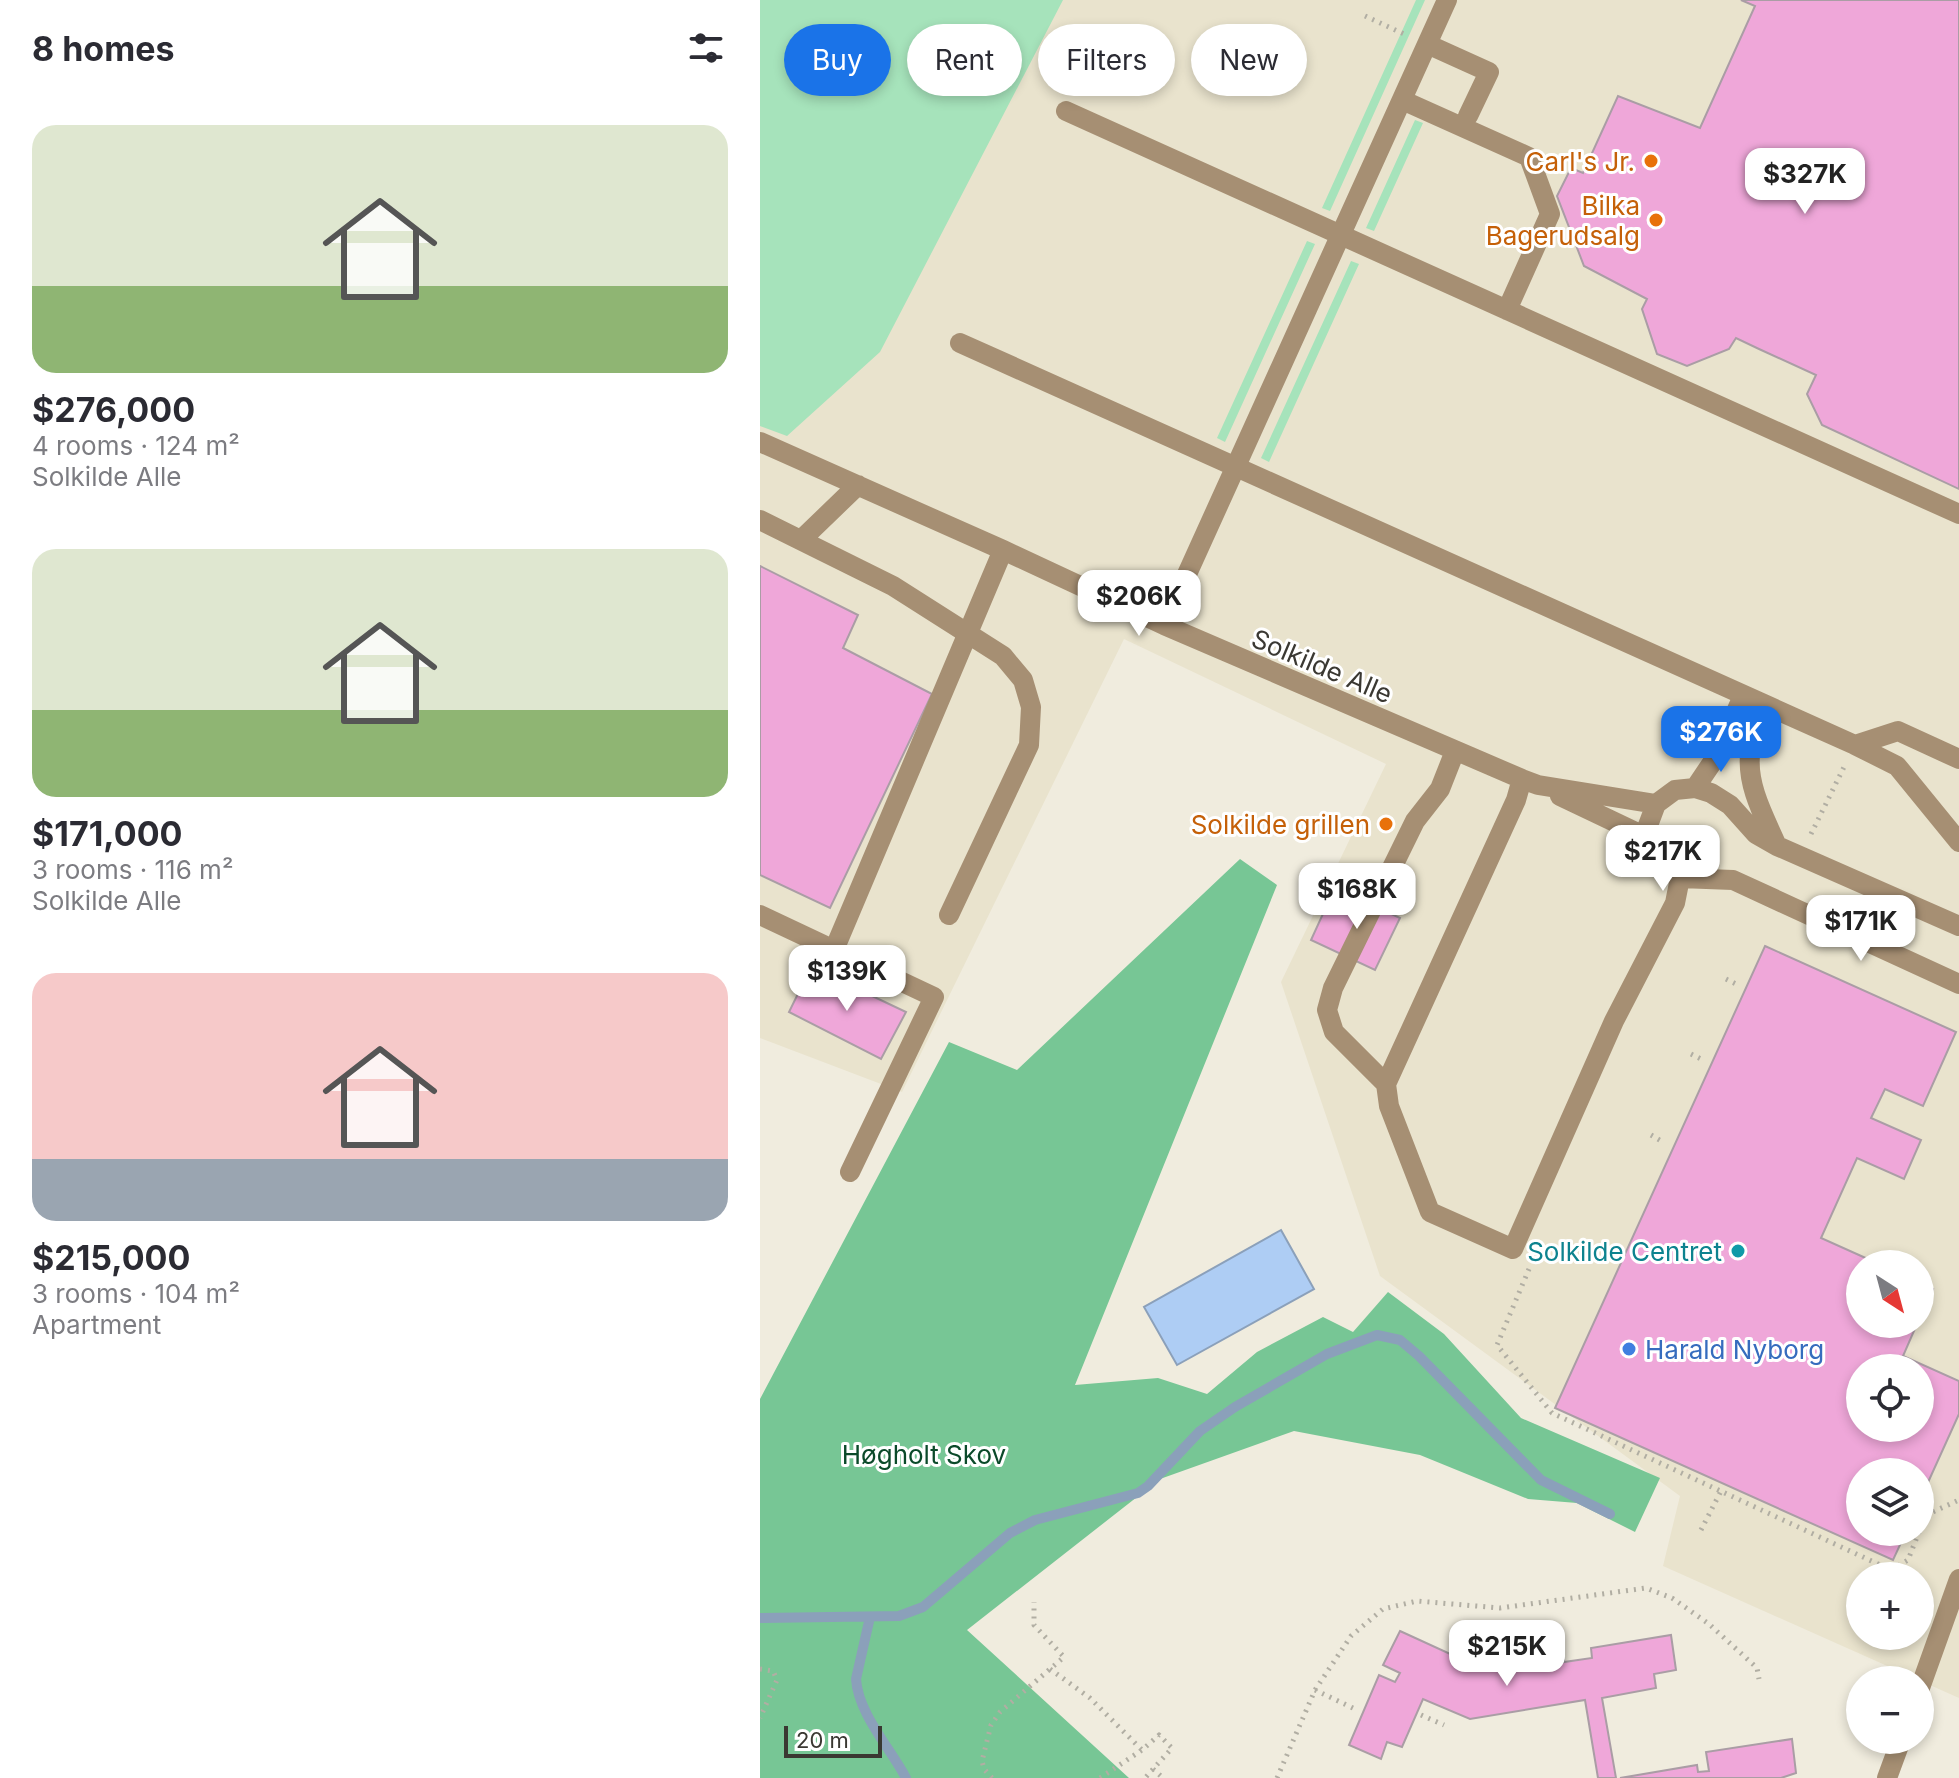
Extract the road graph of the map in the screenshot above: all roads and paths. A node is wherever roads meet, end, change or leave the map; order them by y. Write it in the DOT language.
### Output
graph roads {
  1 [pos="1447,0"];
  2 [pos="1365,16"];
  3 [pos="1427,44"];
  4 [pos="1402,100"];
  5 [pos="1066,111"];
  6 [pos="1468,116"];
  7 [pos="1341,235"];
  8 [pos="1507,310"];
  9 [pos="960,343"];
  10 [pos="760,442"];
  11 [pos="1235,467"];
  12 [pos="858,485"];
  13 [pos="1959,514"];
  14 [pos="760,520"];
  15 [pos="801,540"];
  16 [pos="1003,550"];
  17 [pos="1164,625"];
  18 [pos="967,634"];
  19 [pos="1743,696"];
  20 [pos="1768,707"];
  21 [pos="1855,745"];
  22 [pos="1455,751"];
  23 [pos="1959,759"];
  24 [pos="1530,782"];
  25 [pos="1695,788"];
  26 [pos="1656,804"];
  27 [pos="1811,834"];
  28 [pos="1644,836"];
  29 [pos="1959,842"];
  30 [pos="1777,846"];
  31 [pos="1680,878"];
  32 [pos="760,915"];
  33 [pos="949,915"];
  34 [pos="1959,926"];
  35 [pos="834,950"];
  36 [pos="1726,979"];
  37 [pos="1736,984"];
  38 [pos="1959,984"];
  39 [pos="1691,1054"];
  40 [pos="1701,1059"];
  41 [pos="1386,1084"];
  42 [pos="1651,1135"];
  43 [pos="1663,1142"];
  44 [pos="850,1172"];
  45 [pos="1533,1260"];
  46 [pos="1721,1491"];
  47 [pos="1959,1500"];
  48 [pos="1934,1511"];
  49 [pos="1701,1530"];
  50 [pos="1914,1546"];
  51 [pos="1959,1579"];
  52 [pos="1034,1602"];
  53 [pos="1928,1666"];
  54 [pos="760,1669"];
  55 [pos="1050,1669"];
  56 [pos="1759,1679"];
  57 [pos="1315,1690"];
  58 [pos="1355,1709"];
  59 [pos="1421,1715"];
  60 [pos="760,1718"];
  61 [pos="1444,1725"];
  62 [pos="1142,1750"];
  63 [pos="1896,1754"];
  64 [pos="1153,1769"];
  65 [pos="992,1778"];
  66 [pos="1100,1778"];
  67 [pos="1145,1778"];
  68 [pos="1163,1778"];
  69 [pos="1277,1778"];
  70 [pos="1887,1778"];
  1 -- 3 [label="street"];
  2 -- 3 [label="path"];
  3 -- 4 [label="street"];
  3 -- 6 [label="street"];
  4 -- 7 [label="street"];
  4 -- 8 [label="street"];
  5 -- 7 [label="street"];
  7 -- 8 [label="street"];
  7 -- 11 [label="street"];
  8 -- 13 [label="street"];
  9 -- 11 [label="street"];
  10 -- 12 [label="street, Solkilde Alle"];
  11 -- 17 [label="street"];
  11 -- 19 [label="street"];
  12 -- 15 [label="street"];
  12 -- 16 [label="street, Solkilde Alle"];
  14 -- 15 [label="street"];
  15 -- 18 [label="street"];
  16 -- 17 [label="street, Solkilde Alle"];
  16 -- 18 [label="street"];
  17 -- 22 [label="street, Solkilde Alle"];
  18 -- 33 [label="street"];
  18 -- 35 [label="street"];
  19 -- 20 [label="street"];
  19 -- 25 [label="street"];
  20 -- 21 [label="street"];
  20 -- 30 [label="street"];
  21 -- 23 [label="street"];
  21 -- 27 [label="path"];
  21 -- 29 [label="street"];
  22 -- 24 [label="street, Solkilde Alle"];
  22 -- 41 [label="street"];
  24 -- 26 [label="street, Solkilde Alle"];
  24 -- 28 [label="street"];
  24 -- 41 [label="street"];
  25 -- 26 [label="street"];
  25 -- 30 [label="street"];
  26 -- 28 [label="street"];
  28 -- 31 [label="street"];
  30 -- 34 [label="street"];
  31 -- 38 [label="street"];
  31 -- 41 [label="street"];
  32 -- 35 [label="street"];
  35 -- 44 [label="street"];
  36 -- 37 [label="path"];
  39 -- 40 [label="path"];
  42 -- 43 [label="path"];
  45 -- 46 [label="path"];
  46 -- 49 [label="path"];
  46 -- 50 [label="path"];
  47 -- 48 [label="path"];
  51 -- 53 [label="street"];
  52 -- 55 [label="path"];
  54 -- 60 [label="path"];
  55 -- 62 [label="path"];
  55 -- 65 [label="path"];
  56 -- 57 [label="path"];
  57 -- 58 [label="path"];
  57 -- 69 [label="path"];
  59 -- 61 [label="path"];
  62 -- 64 [label="path"];
  62 -- 66 [label="path"];
  63 -- 70 [label="street"];
  64 -- 67 [label="path"];
  64 -- 68 [label="path"];
}
